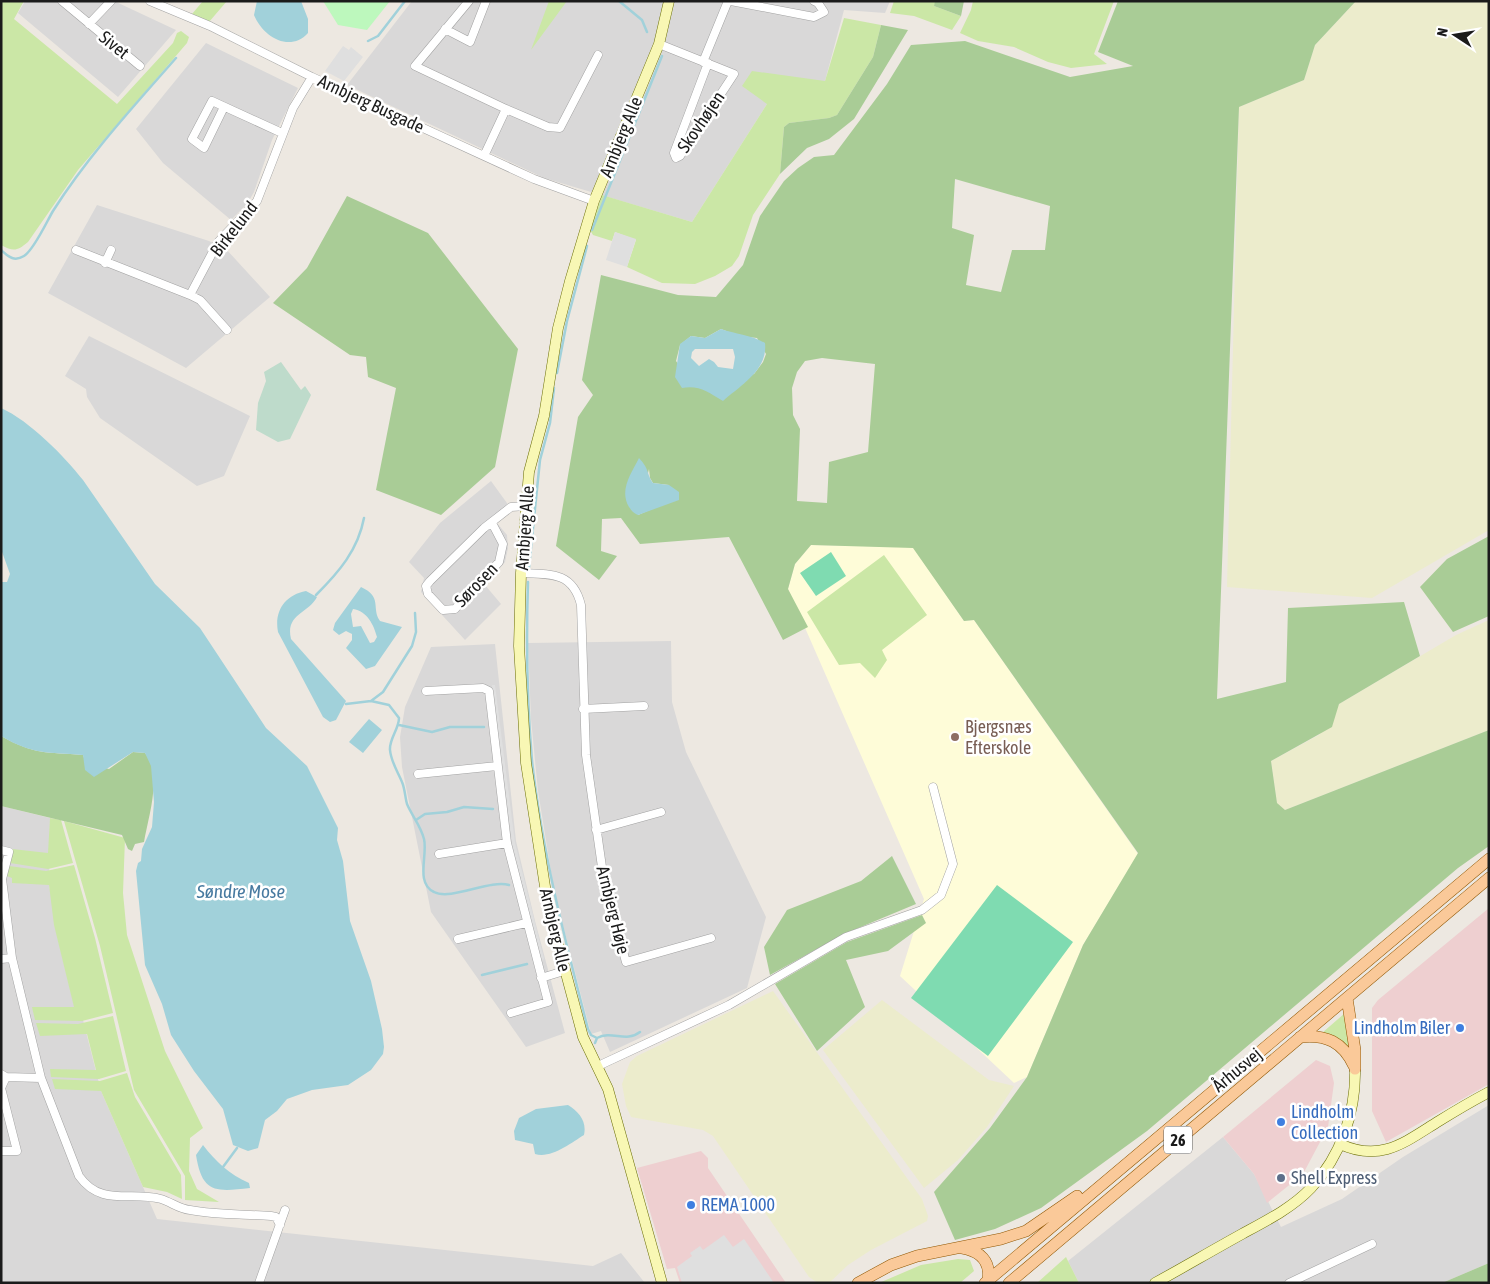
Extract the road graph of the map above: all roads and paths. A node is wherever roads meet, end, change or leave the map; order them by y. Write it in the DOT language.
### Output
graph roads {
  1 [pos="62,1"];
  2 [pos="111,1"];
  3 [pos="150,1"];
  4 [pos="469,1"];
  5 [pos="486,1"];
  6 [pos="668,1"];
  7 [pos="729,1"];
  8 [pos="814,1"];
  9 [pos="89,24"];
  10 [pos="445,30"];
  11 [pos="659,44"];
  12 [pos="598,55"];
  13 [pos="706,63"];
  14 [pos="140,66"];
  15 [pos="312,77"];
  16 [pos="224,107"];
  17 [pos="506,109"];
  18 [pos="282,133"];
  19 [pos="484,156"];
  20 [pos="594,201"];
  21 [pos="76,250"];
  22 [pos="111,250"];
  23 [pos="105,263"];
  24 [pos="190,295"];
  25 [pos="227,330"];
  26 [pos="526,506"];
  27 [pos="492,523"];
  28 [pos="521,573"];
  29 [pos="426,691"];
  30 [pos="644,706"];
  31 [pos="583,710"];
  32 [pos="497,766"];
  33 [pos="418,774"];
  34 [pos="933,787"];
  35 [pos="661,812"];
  36 [pos="596,830"];
  37 [pos="507,843"];
  38 [pos="1,850"];
  39 [pos="439,854"];
  40 [pos="1489,859"];
  41 [pos="1489,878"];
  42 [pos="2,879"];
  43 [pos="526,923"];
  44 [pos="711,938"];
  45 [pos="458,939"];
  46 [pos="12,958"];
  47 [pos="1,959"];
  48 [pos="564,971"];
  49 [pos="540,978"];
  50 [pos="1346,998"];
  51 [pos="511,1013"];
  52 [pos="1300,1037"];
  53 [pos="598,1066"];
  54 [pos="1355,1069"];
  55 [pos="4,1076"];
  56 [pos="41,1078"];
  57 [pos="1489,1092"];
  58 [pos="1152,1143"];
  59 [pos="1340,1144"];
  60 [pos="1,1151"];
  61 [pos="285,1210"];
  62 [pos="280,1225"];
  63 [pos="1372,1244"];
  64 [pos="959,1248"];
  65 [pos="987,1282"];
  66 [pos="259,1283"];
  67 [pos="662,1283"];
  68 [pos="858,1283"];
  69 [pos="1009,1283"];
  70 [pos="1155,1283"];
  71 [pos="1289,1283"];
  1 -- 9 [label="street, Sivet"];
  2 -- 9 [label="street, Sivet"];
  3 -- 15 [label="street, Arnbjerg Busgade"];
  4 -- 10 [label="street"];
  5 -- 10 [label="street"];
  6 -- 11 [label="street, Arnbjerg Alle"];
  7 -- 8 [label="street, Skovhøjen"];
  7 -- 13 [label="street, Skovhøjen"];
  9 -- 14 [label="street, Sivet"];
  10 -- 17 [label="street"];
  11 -- 13 [label="street, Skovhøjen"];
  11 -- 20 [label="street, Arnbjerg Alle"];
  12 -- 17 [label="street"];
  13 -- 13 [label="street, Skovhøjen"];
  15 -- 18 [label="street, Birkelund"];
  15 -- 19 [label="street, Arnbjerg Busgade"];
  16 -- 16 [label="street"];
  16 -- 18 [label="street"];
  17 -- 19 [label="street"];
  18 -- 24 [label="street, Birkelund"];
  19 -- 20 [label="street, Arnbjerg Busgade"];
  20 -- 26 [label="street, Arnbjerg Alle"];
  21 -- 23 [label="street"];
  22 -- 23 [label="street"];
  23 -- 24 [label="street"];
  24 -- 25 [label="street"];
  26 -- 27 [label="street, Sørosen"];
  26 -- 28 [label="street, Arnbjerg Alle"];
  27 -- 27 [label="street, Sørosen"];
  28 -- 31 [label="street, Arnbjerg Høje"];
  28 -- 48 [label="street, Arnbjerg Alle"];
  29 -- 32 [label="street"];
  30 -- 31 [label="street"];
  31 -- 36 [label="street, Arnbjerg Høje"];
  32 -- 33 [label="street"];
  32 -- 37 [label="street"];
  34 -- 53 [label="street"];
  35 -- 36 [label="street"];
  36 -- 44 [label="street, Arnbjerg Høje"];
  37 -- 39 [label="street"];
  37 -- 43 [label="street"];
  38 -- 42 [label="street"];
  40 -- 58 [label="main road, Århusvej / 26"];
  41 -- 50 [label="main road, Århusvej / 26"];
  42 -- 46 [label="street"];
  43 -- 45 [label="street"];
  43 -- 49 [label="street"];
  46 -- 47 [label="street"];
  46 -- 56 [label="street"];
  48 -- 49 [label="street"];
  48 -- 53 [label="street, Arnbjerg Alle"];
  49 -- 51 [label="street"];
  50 -- 52 [label="main road, Århusvej / 26"];
  50 -- 54 [label="main road"];
  52 -- 54 [label="main road"];
  52 -- 69 [label="main road, Århusvej / 26"];
  53 -- 67 [label="street, Arnbjerg Alle"];
  54 -- 59 [label="street"];
  55 -- 56 [label="street"];
  55 -- 60 [label="street"];
  56 -- 62 [label="street"];
  57 -- 59 [label="street"];
  58 -- 64 [label="main road"];
  58 -- 65 [label="main road, Århusvej / 26"];
  59 -- 70 [label="street"];
  61 -- 62 [label="street"];
  62 -- 66 [label="street"];
  63 -- 71 [label="street"];
  64 -- 65 [label="main road"];
  64 -- 68 [label="main road"];
}
